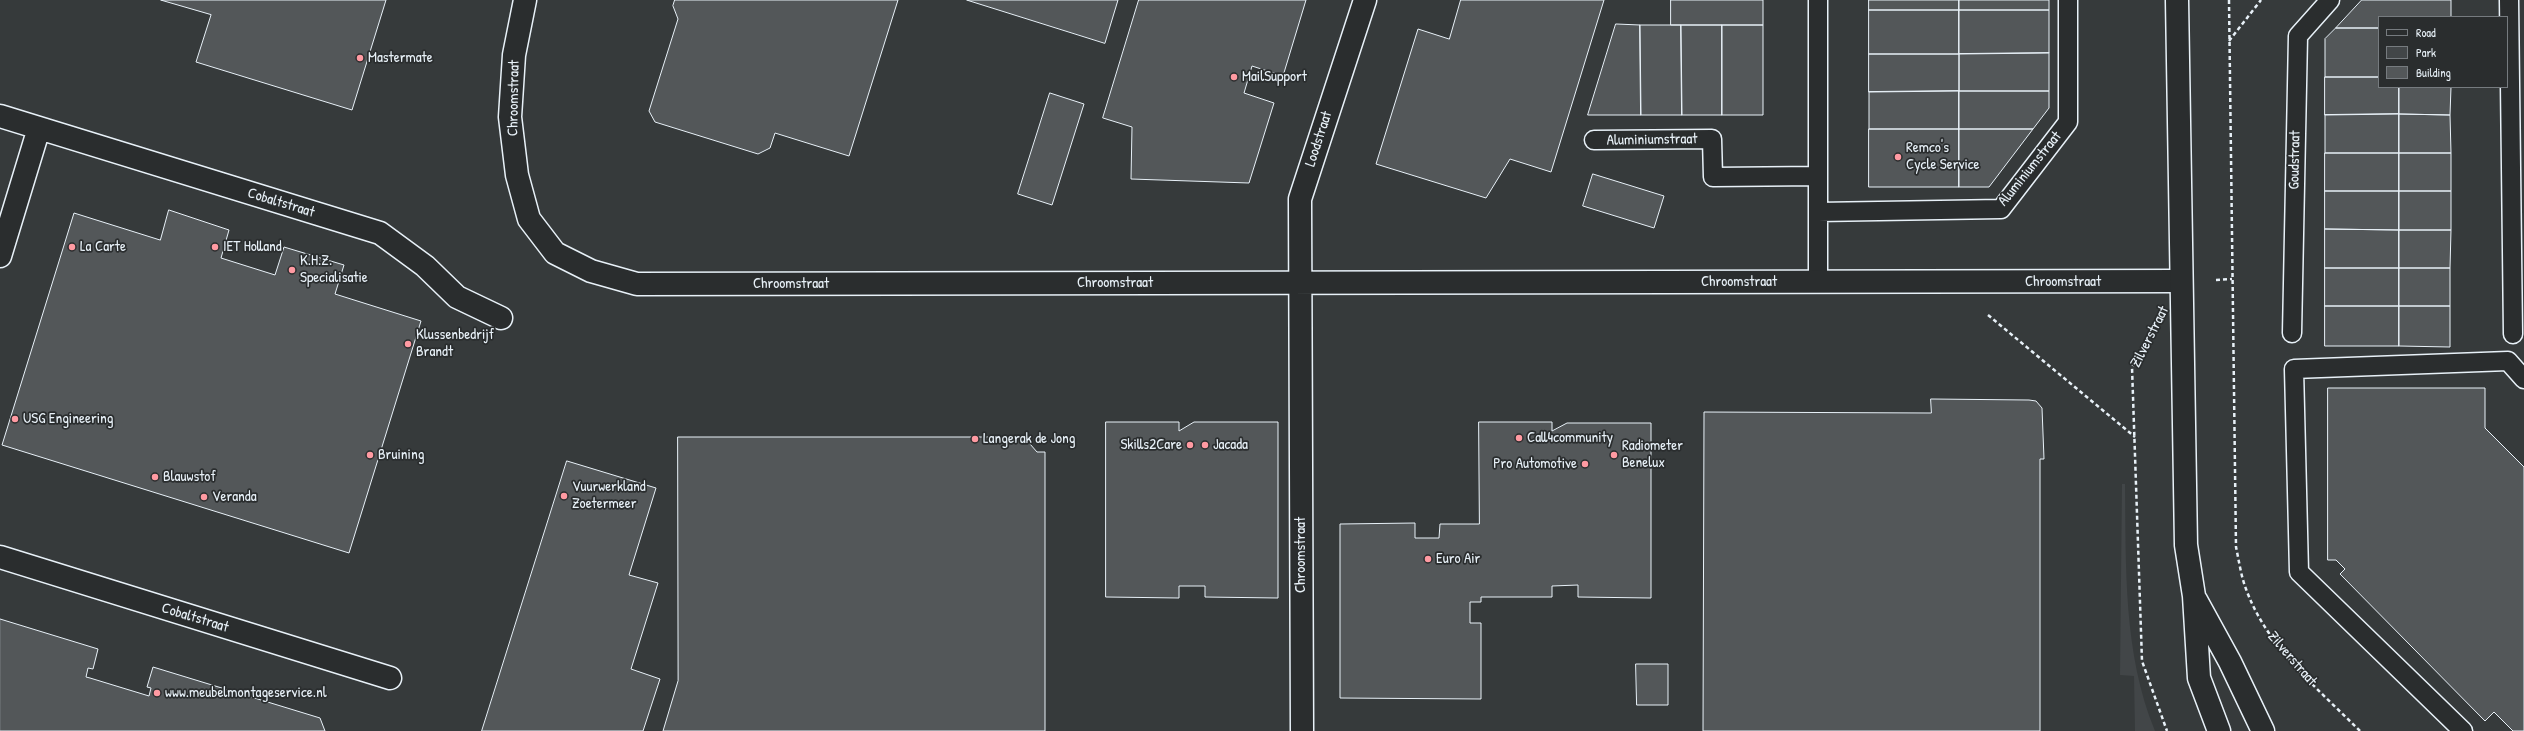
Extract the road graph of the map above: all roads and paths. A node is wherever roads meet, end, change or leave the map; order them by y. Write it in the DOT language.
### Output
graph roads {
  1 [pos="525,0"];
  2 [pos="1365,0"];
  3 [pos="1818,0"];
  4 [pos="2068,0"];
  5 [pos="2177,0"];
  6 [pos="2229,0"];
  7 [pos="2260,0"];
  8 [pos="2330,0"];
  9 [pos="2509,0"];
  10 [pos="2229,42"];
  11 [pos="0,116"];
  12 [pos="40,128"];
  13 [pos="1594,140"];
  14 [pos="1818,176"];
  15 [pos="1818,212"];
  16 [pos="0,256"];
  17 [pos="2180,281"];
  18 [pos="1818,282"];
  19 [pos="1947,282"];
  20 [pos="1299,283"];
  21 [pos="501,318"];
  22 [pos="2292,333"];
  23 [pos="2150,334"];
  24 [pos="2513,334"];
  25 [pos="2524,379"];
  26 [pos="2136,437"];
  27 [pos="0,557"];
  28 [pos="2194,596"];
  29 [pos="390,678"];
  30 [pos="1302,731"];
  31 [pos="2167,731"];
  32 [pos="2220,731"];
  33 [pos="2263,731"];
  34 [pos="2360,731"];
  35 [pos="2463,731"];
  1 -- 20 [label="street, Chroomstraat"];
  2 -- 20 [label="street, Loodstraat"];
  3 -- 14 [label="lane"];
  4 -- 15 [label="lane, Aluminiumstraat"];
  5 -- 17 [label="street"];
  6 -- 10 [label="path, Zilverstraat"];
  7 -- 10 [label="path"];
  8 -- 22 [label="lane, Goudstraat"];
  9 -- 24 [label="lane"];
  10 -- 34 [label="path, Zilverstraat"];
  11 -- 12 [label="street, Cobaltstraat"];
  12 -- 16 [label="street"];
  12 -- 21 [label="street, Cobaltstraat"];
  13 -- 14 [label="lane, Aluminiumstraat"];
  14 -- 15 [label="lane"];
  15 -- 18 [label="lane"];
  17 -- 19 [label="street, Chroomstraat"];
  17 -- 28 [label="street, Zilverstraat"];
  18 -- 19 [label="street, Chroomstraat"];
  18 -- 20 [label="street, Chroomstraat"];
  19 -- 26 [label="path"];
  20 -- 30 [label="street, Chroomstraat"];
  23 -- 26 [label="path, Zilverstraat"];
  25 -- 35 [label="lane"];
  26 -- 31 [label="path, Zilverstraat"];
  27 -- 29 [label="street, Cobaltstraat"];
  28 -- 32 [label="street, Zilverstraat"];
  28 -- 33 [label="street, Zilverstraat"];
}
